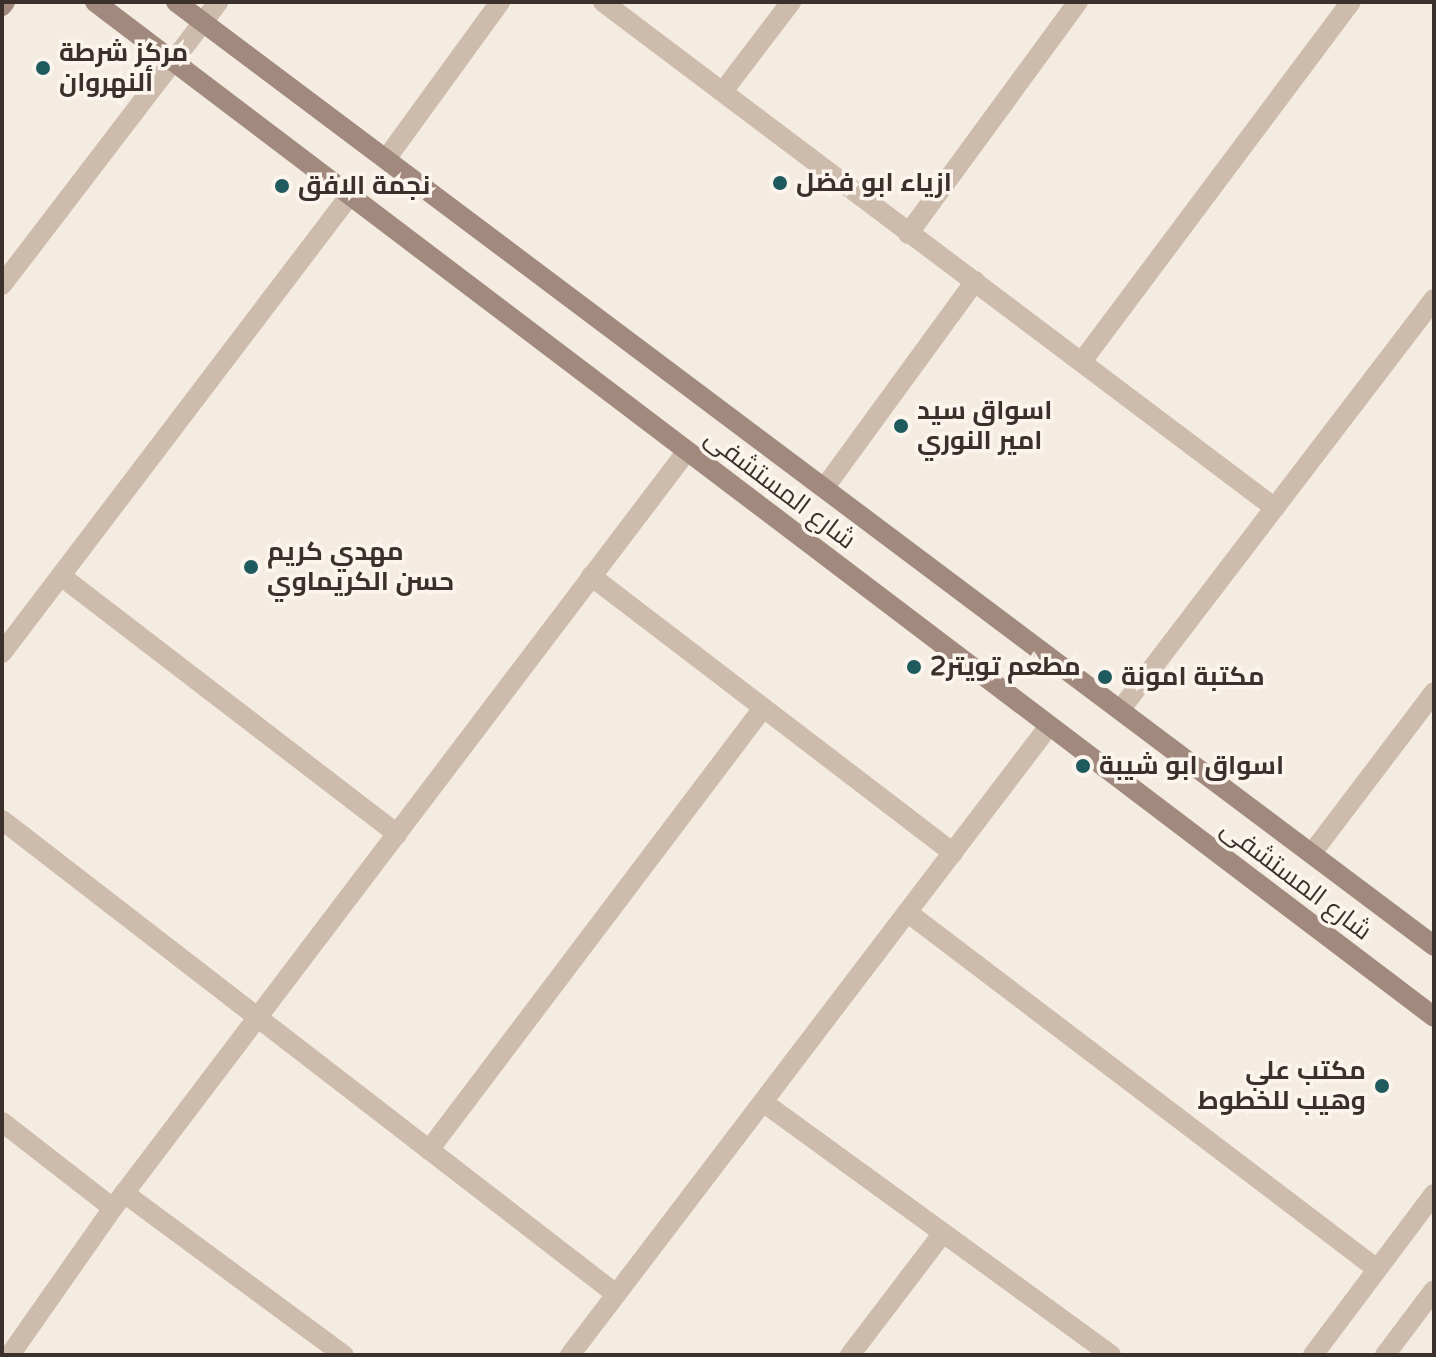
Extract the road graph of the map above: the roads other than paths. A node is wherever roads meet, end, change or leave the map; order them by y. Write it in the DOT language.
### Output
graph roads {
  1 [pos="95,2"];
  2 [pos="176,2"];
  3 [pos="218,2"];
  4 [pos="500,2"];
  5 [pos="603,2"];
  6 [pos="791,2"];
  7 [pos="1078,2"];
  8 [pos="1351,2"];
  9 [pos="203,22"];
  10 [pos="173,61"];
  11 [pos="724,90"];
  12 [pos="386,159"];
  13 [pos="350,195"];
  14 [pos="908,234"];
  15 [pos="975,281"];
  16 [pos="2,285"];
  17 [pos="1434,299"];
  18 [pos="1083,360"];
  19 [pos="687,451"];
  20 [pos="825,487"];
  21 [pos="1275,508"];
  22 [pos="61,576"];
  23 [pos="591,576"];
  24 [pos="2,653"];
  25 [pos="1434,692"];
  26 [pos="763,708"];
  27 [pos="1121,709"];
  28 [pos="1049,726"];
  29 [pos="2,820"];
  30 [pos="397,834"];
  31 [pos="953,853"];
  32 [pos="1312,853"];
  33 [pos="907,912"];
  34 [pos="1434,946"];
  35 [pos="1434,1017"];
  36 [pos="257,1019"];
  37 [pos="763,1102"];
  38 [pos="2,1122"];
  39 [pos="429,1150"];
  40 [pos="1434,1194"];
  41 [pos="118,1201"];
  42 [pos="943,1233"];
  43 [pos="1377,1269"];
  44 [pos="1434,1290"];
  45 [pos="616,1294"];
  46 [pos="10,1355"];
  47 [pos="344,1355"];
  48 [pos="570,1355"];
  49 [pos="850,1355"];
  50 [pos="1111,1355"];
  51 [pos="1313,1355"];
  52 [pos="1385,1355"];
  1 -- 10 [label="street, شارع المستشفى"];
  2 -- 9 [label="street, شارع المستشفى"];
  3 -- 9 [label="street"];
  4 -- 12 [label="street"];
  5 -- 11 [label="street"];
  6 -- 11 [label="street"];
  7 -- 14 [label="street"];
  8 -- 18 [label="street"];
  9 -- 10 [label="street"];
  9 -- 12 [label="street, شارع المستشفى"];
  10 -- 13 [label="street, شارع المستشفى"];
  10 -- 16 [label="street"];
  11 -- 14 [label="street"];
  12 -- 20 [label="street, شارع المستشفى"];
  13 -- 19 [label="street, شارع المستشفى"];
  13 -- 22 [label="street"];
  14 -- 15 [label="street"];
  15 -- 18 [label="street"];
  15 -- 20 [label="street"];
  17 -- 21 [label="street"];
  18 -- 21 [label="street"];
  19 -- 23 [label="street"];
  19 -- 28 [label="street, شارع المستشفى"];
  20 -- 27 [label="street, شارع المستشفى"];
  21 -- 27 [label="street"];
  22 -- 24 [label="street"];
  22 -- 30 [label="street"];
  23 -- 26 [label="street"];
  23 -- 30 [label="street"];
  25 -- 32 [label="street"];
  26 -- 31 [label="street"];
  26 -- 39 [label="street"];
  27 -- 32 [label="street, شارع المستشفى"];
  28 -- 31 [label="street"];
  28 -- 35 [label="street, شارع المستشفى"];
  29 -- 36 [label="street"];
  30 -- 36 [label="street"];
  31 -- 33 [label="street"];
  32 -- 34 [label="street, شارع المستشفى"];
  33 -- 37 [label="street"];
  33 -- 43 [label="street"];
  36 -- 39 [label="street"];
  36 -- 41 [label="street"];
  37 -- 42 [label="street"];
  37 -- 45 [label="street"];
  38 -- 41 [label="street"];
  39 -- 45 [label="street"];
  40 -- 43 [label="street"];
  41 -- 46 [label="street"];
  41 -- 47 [label="street"];
  42 -- 49 [label="street"];
  42 -- 50 [label="street"];
  43 -- 51 [label="street"];
  44 -- 52 [label="street"];
  45 -- 48 [label="street"];
}
